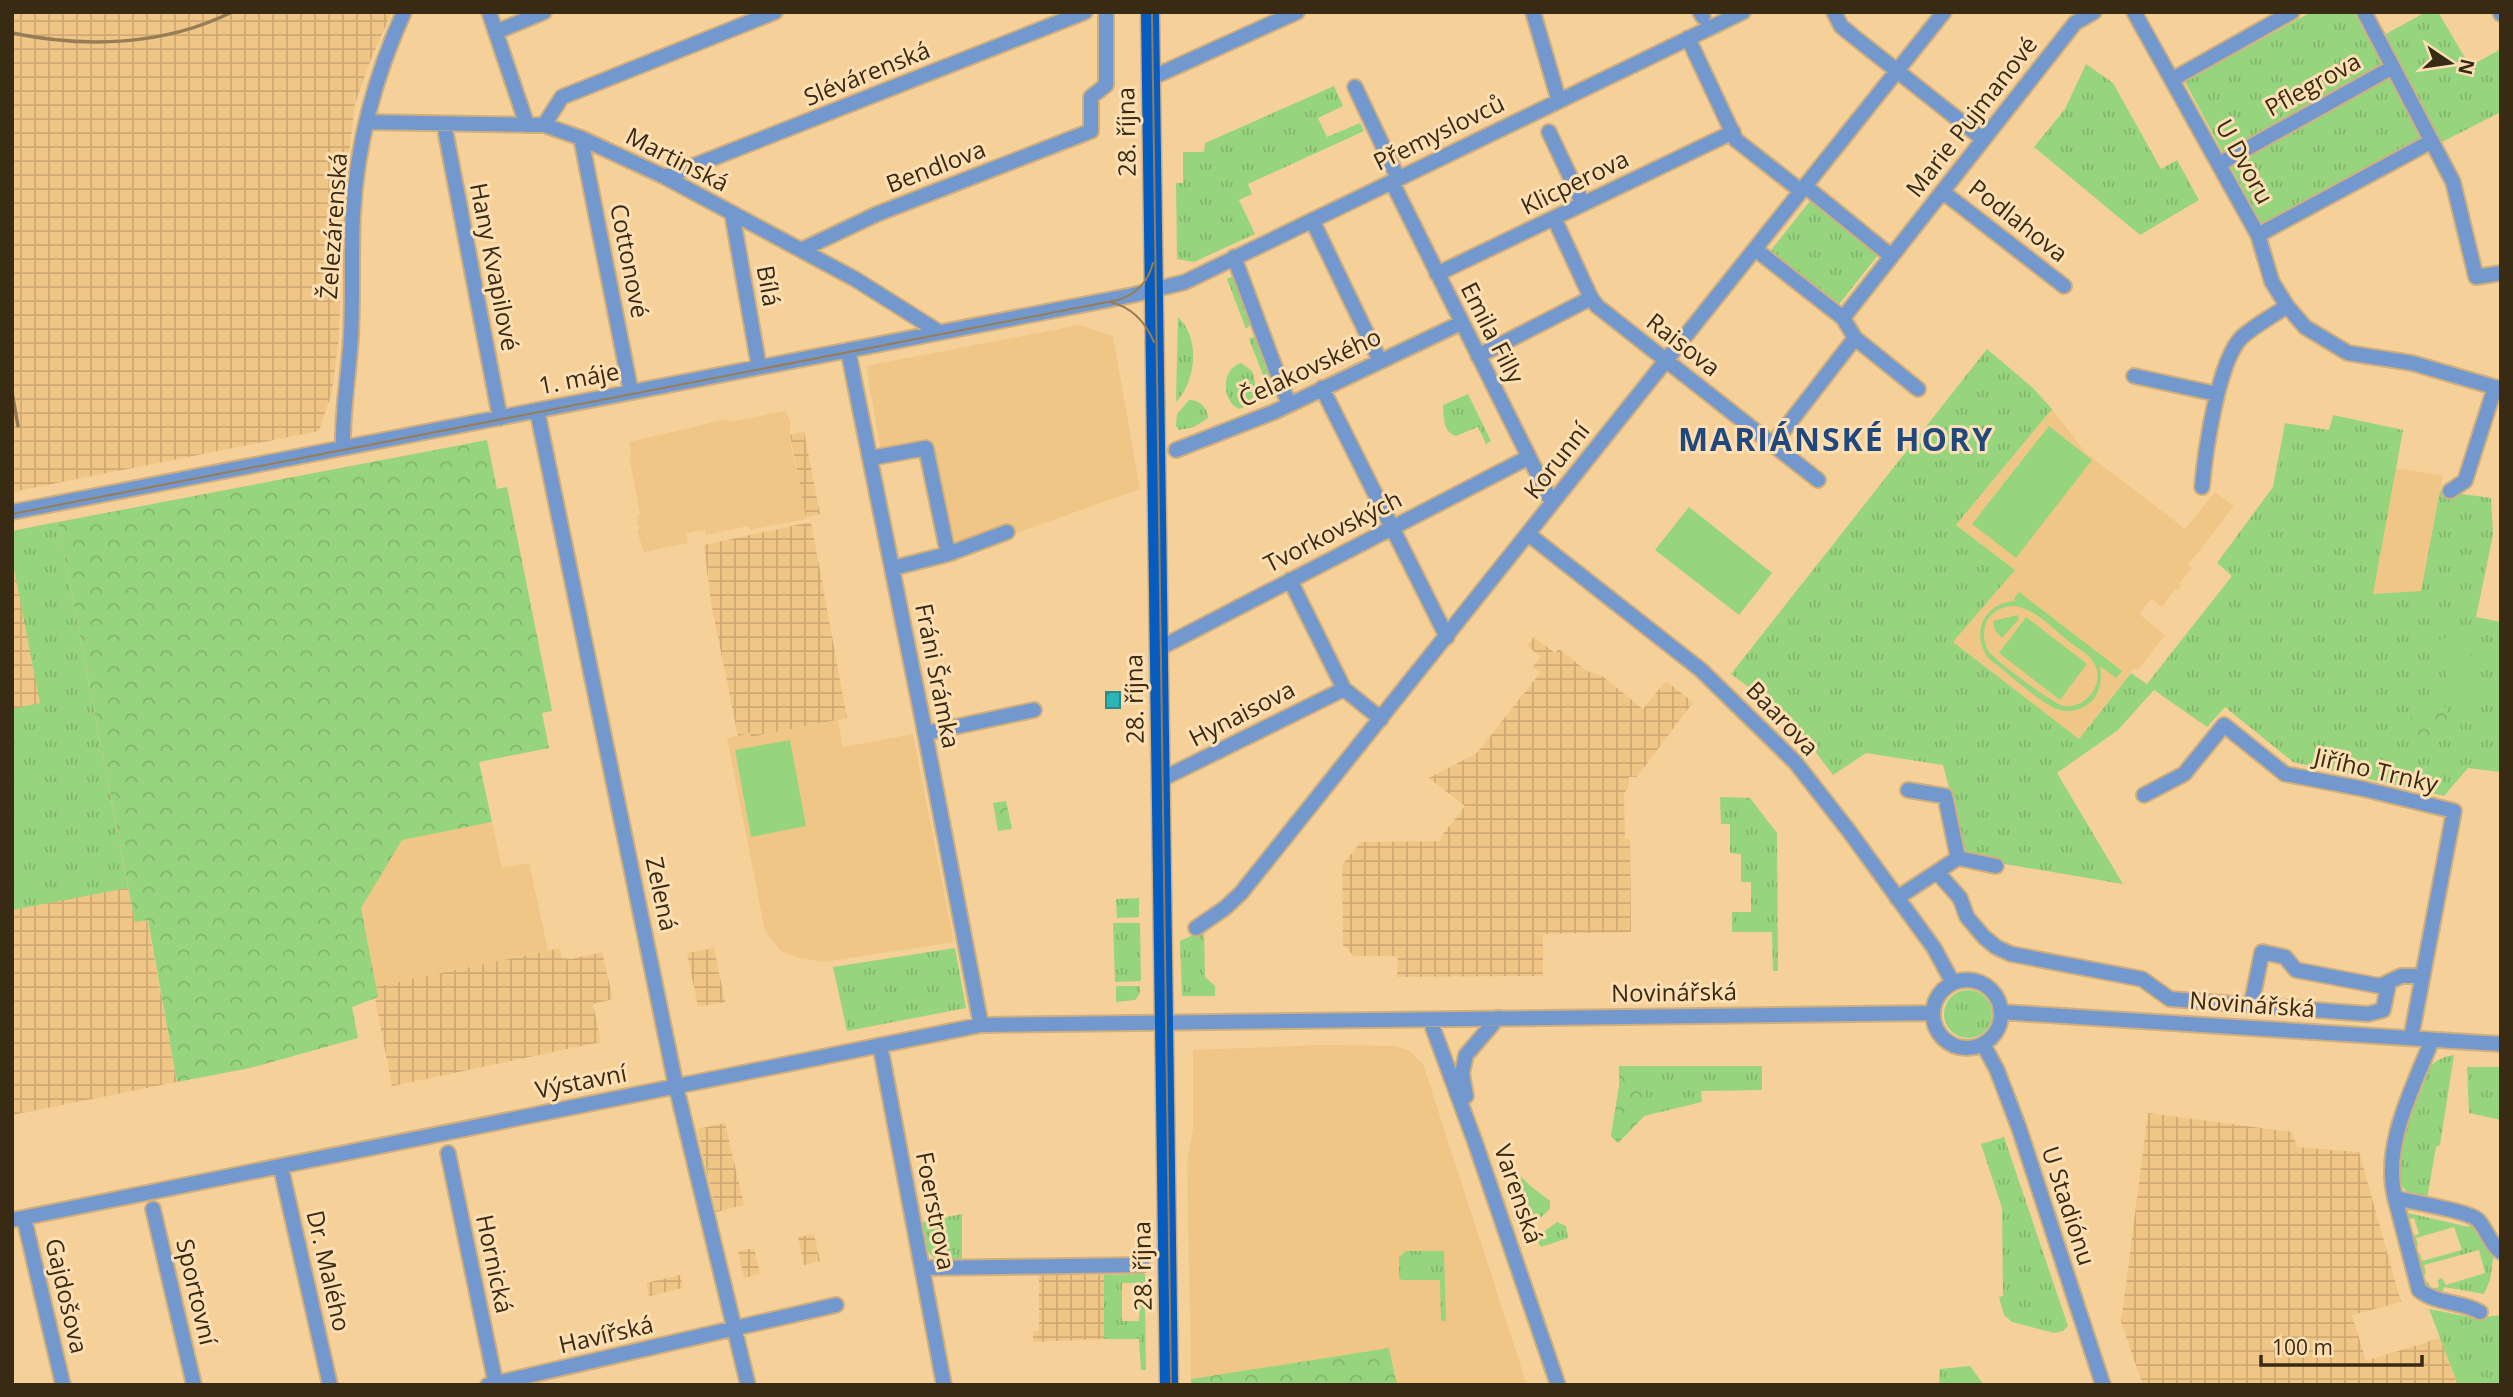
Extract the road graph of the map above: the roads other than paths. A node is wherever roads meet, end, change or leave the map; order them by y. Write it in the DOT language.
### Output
graph roads {
  1 [pos="404,12"];
  2 [pos="489,12"];
  3 [pos="544,12"];
  4 [pos="775,12"];
  5 [pos="1085,12"];
  6 [pos="1105,12"];
  7 [pos="1150,12"];
  8 [pos="1297,12"];
  9 [pos="1533,12"];
  10 [pos="1743,12"];
  11 [pos="1834,12"];
  12 [pos="1944,12"];
  13 [pos="2094,12"];
  14 [pos="2134,12"];
  15 [pos="2292,12"];
  16 [pos="2364,12"];
  17 [pos="496,32"];
  18 [pos="1688,38"];
  19 [pos="2393,67"];
  20 [pos="1898,72"];
  21 [pos="1150,78"];
  22 [pos="2173,79"];
  23 [pos="1355,87"];
  24 [pos="1559,101"];
  25 [pos="366,122"];
  26 [pos="444,124"];
  27 [pos="527,125"];
  28 [pos="544,125"];
  29 [pos="1549,132"];
  30 [pos="1733,132"];
  31 [pos="581,138"];
  32 [pos="1983,138"];
  33 [pos="2432,141"];
  34 [pos="2219,164"];
  35 [pos="665,177"];
  36 [pos="1395,180"];
  37 [pos="1803,188"];
  38 [pos="1943,192"];
  39 [pos="1583,204"];
  40 [pos="732,213"];
  41 [pos="1554,218"];
  42 [pos="1312,220"];
  43 [pos="2258,235"];
  44 [pos="1755,249"];
  45 [pos="801,250"];
  46 [pos="1891,256"];
  47 [pos="1234,257"];
  48 [pos="2501,273"];
  49 [pos="1437,274"];
  50 [pos="2064,286"];
  51 [pos="1154,290"];
  52 [pos="1591,298"];
  53 [pos="2287,306"];
  54 [pos="1843,318"];
  55 [pos="1461,323"];
  56 [pos="939,332"];
  57 [pos="1855,338"];
  58 [pos="848,350"];
  59 [pos="1478,356"];
  60 [pos="1666,360"];
  61 [pos="1380,361"];
  62 [pos="759,367"];
  63 [pos="2134,376"];
  64 [pos="1322,388"];
  65 [pos="2498,388"];
  66 [pos="1918,389"];
  67 [pos="631,392"];
  68 [pos="2217,394"];
  69 [pos="1289,405"];
  70 [pos="537,410"];
  71 [pos="500,418"];
  72 [pos="1773,444"];
  73 [pos="343,448"];
  74 [pos="1176,450"];
  75 [pos="1529,457"];
  76 [pos="871,458"];
  77 [pos="1818,480"];
  78 [pos="2202,487"];
  79 [pos="2450,491"];
  80 [pos="1552,503"];
  81 [pos="12,512"];
  82 [pos="1394,527"];
  83 [pos="1007,532"];
  84 [pos="1528,534"];
  85 [pos="948,554"];
  86 [pos="893,568"];
  87 [pos="1290,580"];
  88 [pos="1447,636"];
  89 [pos="1158,649"];
  90 [pos="1344,688"];
  91 [pos="1034,710"];
  92 [pos="1381,719"];
  93 [pos="926,733"];
  94 [pos="1160,780"];
  95 [pos="1908,790"];
  96 [pos="2144,795"];
  97 [pos="1958,858"];
  98 [pos="1996,866"];
  99 [pos="1937,872"];
  100 [pos="1897,898"];
  101 [pos="1196,928"];
  102 [pos="2422,976"];
  103 [pos="2389,982"];
  104 [pos="1953,983"];
  105 [pos="2251,1006"];
  106 [pos="2001,1012"];
  107 [pos="1933,1013"];
  108 [pos="980,1018"];
  109 [pos="1498,1018"];
  110 [pos="1430,1020"];
  111 [pos="1164,1024"];
  112 [pos="2412,1038"];
  113 [pos="2432,1040"];
  114 [pos="1983,1044"];
  115 [pos="2501,1044"];
  116 [pos="880,1045"];
  117 [pos="676,1086"];
  118 [pos="1475,1142"];
  119 [pos="448,1153"];
  120 [pos="281,1168"];
  121 [pos="2395,1198"];
  122 [pos="153,1209"];
  123 [pos="18,1219"];
  124 [pos="2501,1252"];
  125 [pos="1142,1265"];
  126 [pos="922,1268"];
  127 [pos="836,1305"];
  128 [pos="2480,1312"];
  129 [pos="734,1329"];
  130 [pos="493,1384"];
  131 [pos="63,1385"];
  132 [pos="194,1385"];
  133 [pos="330,1385"];
  134 [pos="748,1385"];
  135 [pos="944,1385"];
  136 [pos="1169,1385"];
  137 [pos="1558,1385"];
  138 [pos="2103,1385"];
  1 -- 25 [label="street, Železárenská"];
  2 -- 17 [label="street"];
  3 -- 17 [label="street"];
  4 -- 28 [label="street"];
  5 -- 35 [label="street, Slévárenská"];
  6 -- 45 [label="street, Bendlova"];
  7 -- 21 [label="main road, 28. října"];
  8 -- 21 [label="street"];
  9 -- 24 [label="street"];
  10 -- 18 [label="street, Přemyslovců"];
  11 -- 20 [label="street"];
  12 -- 20 [label="street, Korunní"];
  13 -- 32 [label="street, Marie Pujmanové"];
  14 -- 22 [label="street, U Dvoru"];
  15 -- 22 [label="street"];
  16 -- 19 [label="street"];
  17 -- 27 [label="street"];
  18 -- 24 [label="street, Přemyslovců"];
  18 -- 30 [label="street"];
  19 -- 33 [label="street"];
  19 -- 34 [label="street, Pflegrova"];
  20 -- 32 [label="street"];
  20 -- 37 [label="street, Korunní"];
  21 -- 51 [label="main road, 28. října"];
  22 -- 34 [label="street, U Dvoru"];
  23 -- 36 [label="street, Emila Filly"];
  24 -- 36 [label="street, Přemyslovců"];
  25 -- 26 [label="street, Martinská"];
  25 -- 73 [label="street, Železárenská"];
  26 -- 27 [label="street, Martinská"];
  26 -- 71 [label="street, Hany Kvapilové"];
  27 -- 28 [label="street, Martinská"];
  28 -- 31 [label="street, Martinská"];
  29 -- 39 [label="street"];
  30 -- 37 [label="street"];
  30 -- 39 [label="street, Klicperova"];
  31 -- 35 [label="street, Martinská"];
  31 -- 67 [label="street, Cottonové"];
  32 -- 38 [label="street, Marie Pujmanové"];
  33 -- 43 [label="street, U Dvoru"];
  33 -- 48 [label="street"];
  34 -- 43 [label="street, U Dvoru"];
  35 -- 40 [label="street, Martinská"];
  36 -- 42 [label="street, Přemyslovců"];
  36 -- 49 [label="street, Emila Filly"];
  37 -- 44 [label="street, Korunní"];
  37 -- 46 [label="street"];
  38 -- 46 [label="street, Marie Pujmanové"];
  38 -- 50 [label="street, Podlahova"];
  39 -- 41 [label="street, Klicperova"];
  40 -- 45 [label="street, Martinská"];
  40 -- 62 [label="street, Bílá"];
  41 -- 49 [label="street, Klicperova"];
  41 -- 52 [label="street, Raisova"];
  42 -- 47 [label="street, Přemyslovců"];
  42 -- 61 [label="street"];
  43 -- 53 [label="street"];
  44 -- 54 [label="street"];
  44 -- 60 [label="street, Korunní"];
  45 -- 56 [label="street, Martinská"];
  46 -- 54 [label="street, Marie Pujmanové"];
  47 -- 51 [label="street, Přemyslovců"];
  47 -- 69 [label="street"];
  49 -- 55 [label="street, Emila Filly"];
  51 -- 56 [label="street, 1. máje"];
  51 -- 89 [label="main road, 28. října"];
  52 -- 59 [label="street"];
  52 -- 60 [label="street, Raisova"];
  53 -- 65 [label="street"];
  53 -- 68 [label="street"];
  54 -- 57 [label="street"];
  55 -- 59 [label="street, Emila Filly"];
  55 -- 61 [label="street, Čelakovského"];
  56 -- 58 [label="street, 1. máje"];
  57 -- 66 [label="street"];
  57 -- 72 [label="street"];
  58 -- 62 [label="street, 1. máje"];
  58 -- 76 [label="street, Fráni Šrámka"];
  59 -- 75 [label="street, Emila Filly"];
  60 -- 72 [label="street, Raisova"];
  60 -- 80 [label="street, Korunní"];
  61 -- 64 [label="street, Čelakovského"];
  62 -- 67 [label="street, 1. máje"];
  63 -- 68 [label="street"];
  64 -- 69 [label="street, Čelakovského"];
  64 -- 82 [label="street"];
  65 -- 79 [label="street"];
  67 -- 70 [label="street, 1. máje"];
  68 -- 78 [label="street"];
  69 -- 74 [label="street, Čelakovského"];
  70 -- 71 [label="street, 1. máje"];
  70 -- 117 [label="street, Zelená"];
  71 -- 73 [label="street, 1. máje"];
  72 -- 77 [label="street, Raisova"];
  73 -- 81 [label="street, 1. máje"];
  75 -- 80 [label="street, Emila Filly"];
  75 -- 82 [label="street, Tvorkovských"];
  76 -- 85 [label="street"];
  76 -- 86 [label="street, Fráni Šrámka"];
  80 -- 84 [label="street, Korunní"];
  82 -- 87 [label="street, Tvorkovských"];
  82 -- 88 [label="street"];
  83 -- 85 [label="street"];
  84 -- 88 [label="street, Korunní"];
  84 -- 100 [label="street, Baarova"];
  85 -- 86 [label="street"];
  86 -- 93 [label="street, Fráni Šrámka"];
  87 -- 89 [label="street, Tvorkovských"];
  87 -- 90 [label="street"];
  88 -- 92 [label="street, Korunní"];
  89 -- 94 [label="main road, 28. října"];
  90 -- 92 [label="street"];
  90 -- 94 [label="street, Hynaisova"];
  91 -- 93 [label="street"];
  92 -- 101 [label="street, Korunní"];
  93 -- 108 [label="street, Fráni Šrámka"];
  94 -- 111 [label="main road, 28. října"];
  95 -- 97 [label="street"];
  96 -- 102 [label="street, Jiřího Trnky"];
  97 -- 98 [label="street"];
  97 -- 99 [label="street"];
  99 -- 100 [label="street"];
  99 -- 105 [label="street"];
  100 -- 104 [label="street, Baarova"];
  102 -- 103 [label="street"];
  102 -- 112 [label="street, Jiřího Trnky"];
  103 -- 105 [label="street"];
  103 -- 105 [label="street"];
  104 -- 106 [label="street"];
  104 -- 107 [label="street"];
  106 -- 112 [label="street, Novinářská"];
  106 -- 114 [label="street"];
  107 -- 109 [label="street, Novinářská"];
  107 -- 114 [label="street"];
  108 -- 111 [label="street, Výstavní"];
  108 -- 116 [label="street, Výstavní"];
  109 -- 110 [label="street, Novinářská"];
  109 -- 118 [label="street"];
  110 -- 111 [label="street, Novinářská"];
  110 -- 118 [label="street, Varenská"];
  111 -- 136 [label="main road, 28. října"];
  112 -- 113 [label="street, Novinářská"];
  113 -- 115 [label="street, Novinářská"];
  113 -- 121 [label="street"];
  114 -- 138 [label="street, U Stadiónu"];
  116 -- 117 [label="street, Výstavní"];
  116 -- 126 [label="street, Foerstrova"];
  117 -- 120 [label="street, Výstavní"];
  117 -- 129 [label="street, Zelená"];
  118 -- 137 [label="street, Varenská"];
  119 -- 130 [label="street, Hornická"];
  120 -- 123 [label="street, Výstavní"];
  120 -- 133 [label="street, Dr. Malého"];
  121 -- 124 [label="street"];
  121 -- 128 [label="street"];
  122 -- 132 [label="street, Sportovní"];
  123 -- 131 [label="street, Gajdošova"];
  125 -- 126 [label="street"];
  126 -- 135 [label="street, Foerstrova"];
  127 -- 129 [label="street, Havířská"];
  129 -- 130 [label="street, Havířská"];
  129 -- 134 [label="street, Zelená"];
}
